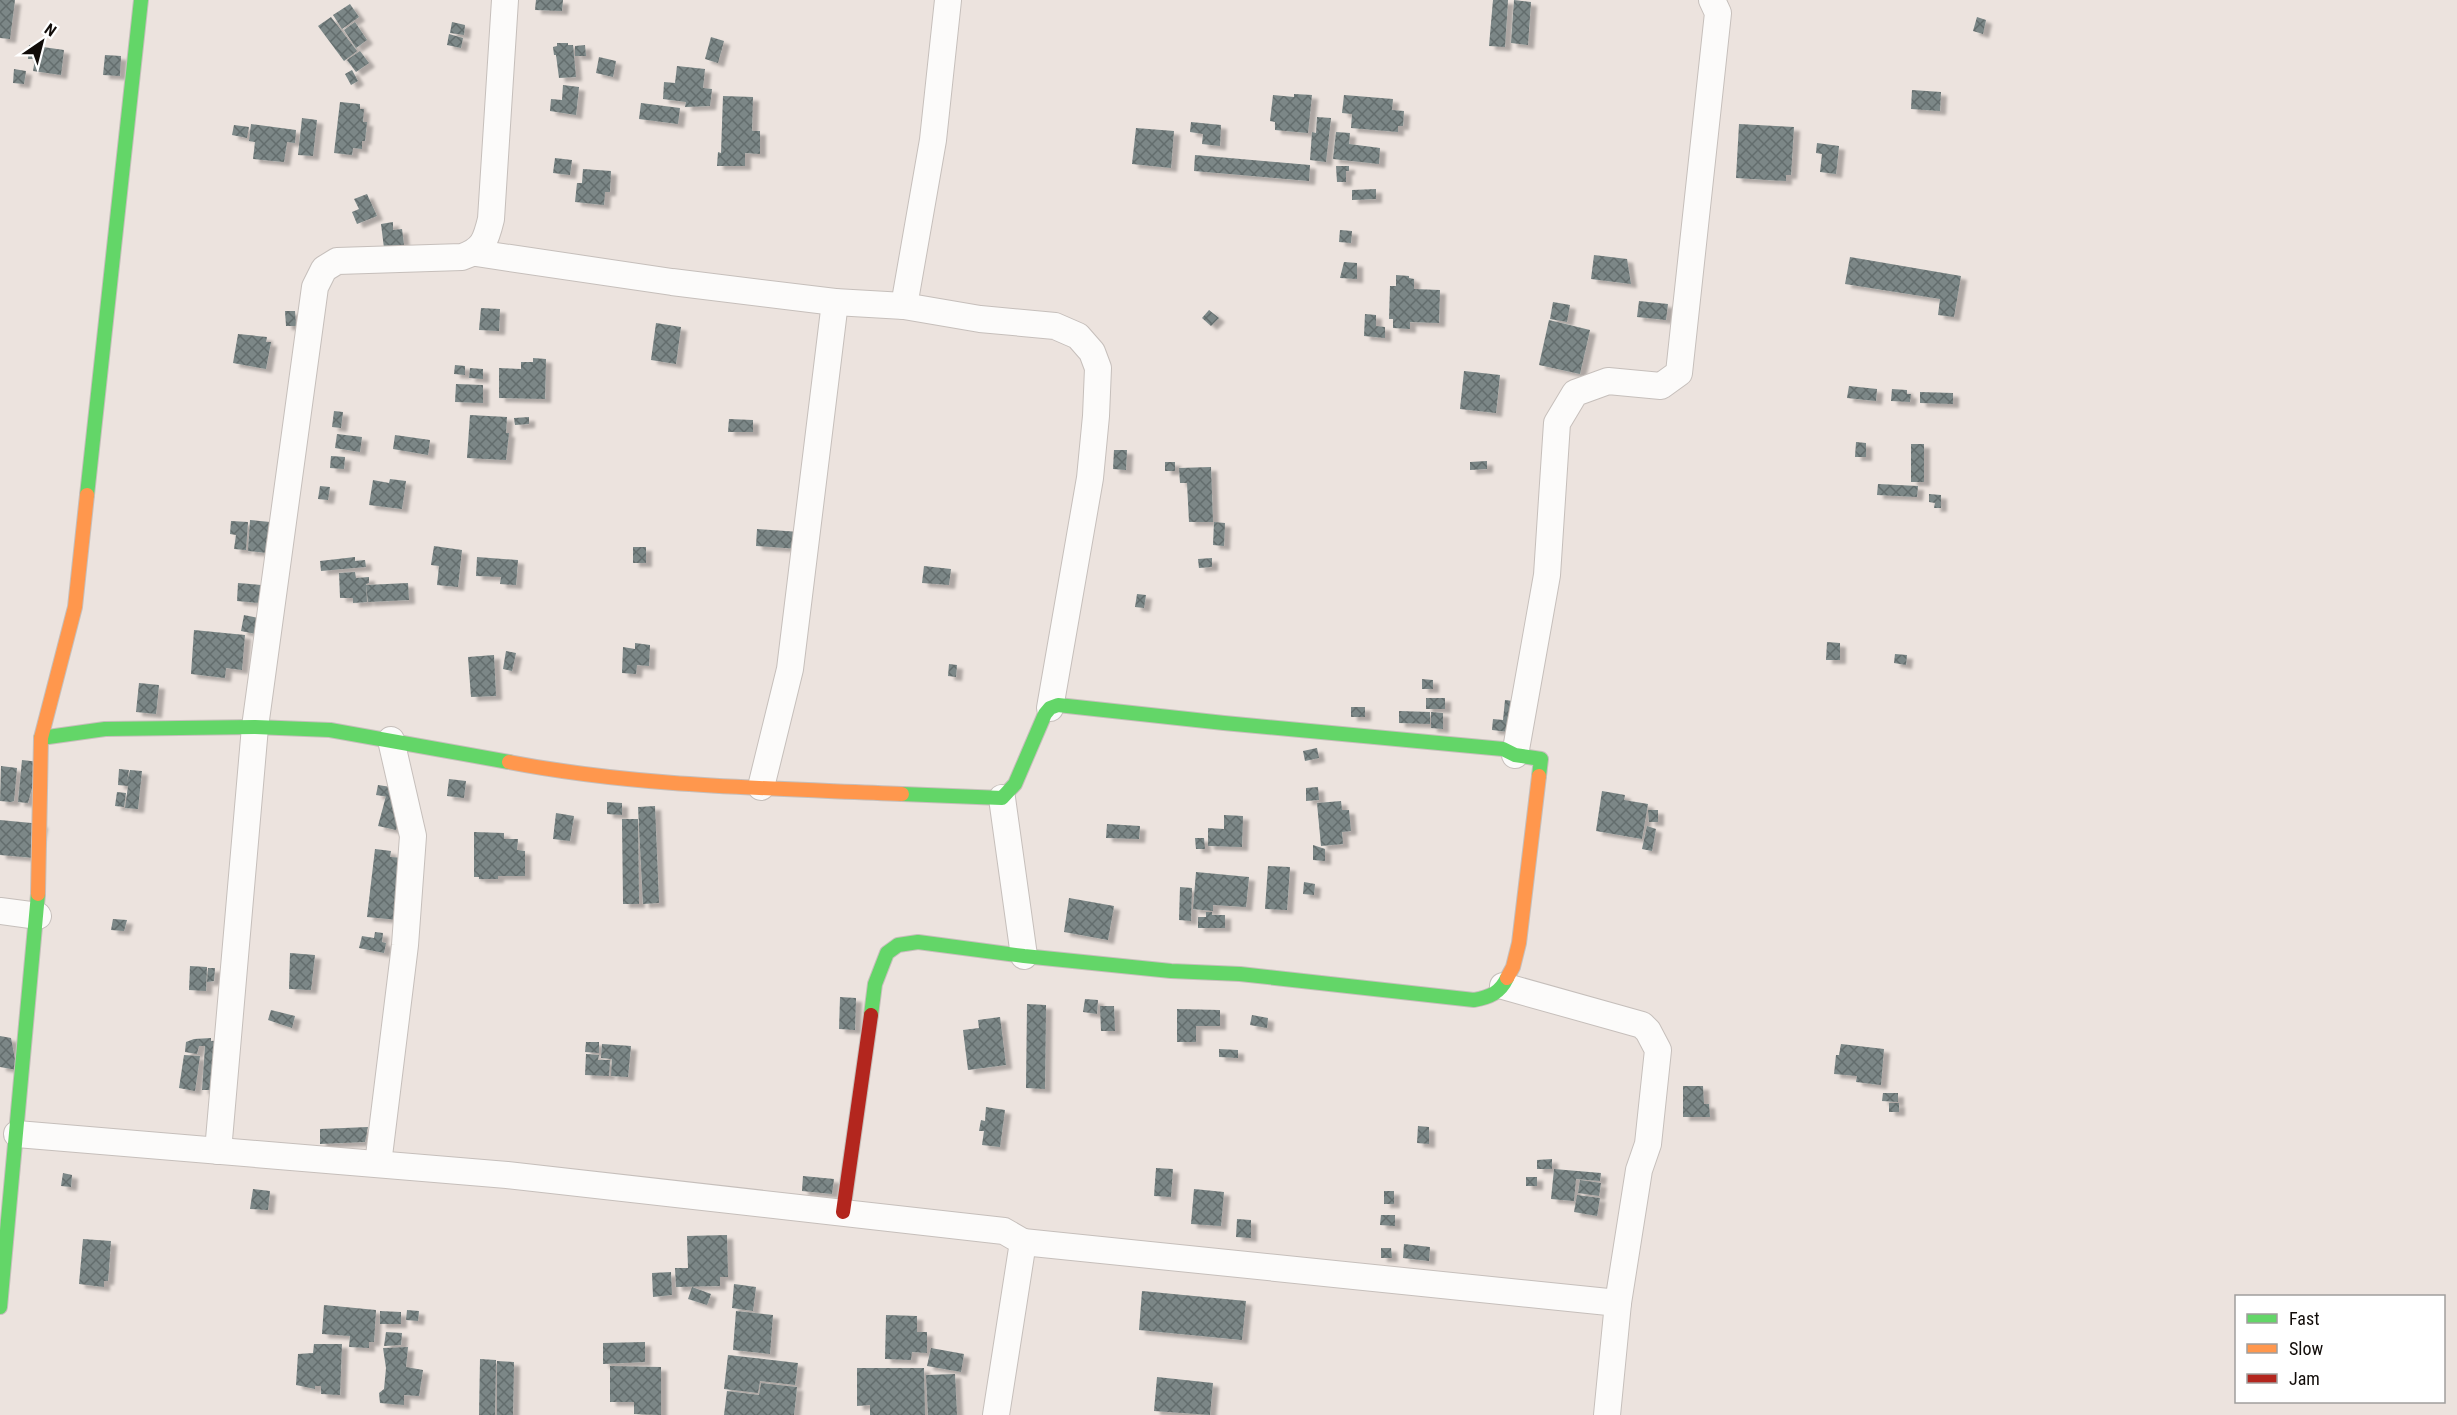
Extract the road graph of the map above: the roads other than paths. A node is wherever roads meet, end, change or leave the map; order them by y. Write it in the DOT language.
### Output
graph roads {
  1 [pos="141,0"];
  2 [pos="505,0"];
  3 [pos="948,0"];
  4 [pos="1712,0"];
  5 [pos="476,253"];
  6 [pos="835,302"];
  7 [pos="904,306"];
  8 [pos="1050,708"];
  9 [pos="255,727"];
  10 [pos="41,738"];
  11 [pos="391,740"];
  12 [pos="1515,755"];
  13 [pos="761,788"];
  14 [pos="1002,798"];
  15 [pos="0,911"];
  16 [pos="38,916"];
  17 [pos="1024,956"];
  18 [pos="1503,986"];
  19 [pos="17,1134"];
  20 [pos="218,1150"];
  21 [pos="378,1164"];
  22 [pos="843,1212"];
  23 [pos="1023,1242"];
  24 [pos="1618,1303"];
  25 [pos="0,1307"];
  26 [pos="996,1415"];
  27 [pos="1607,1415"];
  1 -- 10 [label="street"];
  2 -- 5 [label="street"];
  3 -- 7 [label="street"];
  4 -- 12 [label="street"];
  5 -- 6 [label="street"];
  5 -- 9 [label="street"];
  6 -- 7 [label="street"];
  6 -- 13 [label="street"];
  7 -- 8 [label="street"];
  8 -- 12 [label="street"];
  8 -- 14 [label="street"];
  9 -- 10 [label="street"];
  9 -- 11 [label="street"];
  9 -- 20 [label="street"];
  10 -- 16 [label="street"];
  11 -- 13 [label="street"];
  11 -- 21 [label="street"];
  12 -- 18 [label="street"];
  13 -- 14 [label="street"];
  14 -- 17 [label="street"];
  15 -- 16 [label="street"];
  16 -- 19 [label="street"];
  17 -- 18 [label="street"];
  17 -- 22 [label="street"];
  18 -- 24 [label="street"];
  19 -- 20 [label="street"];
  19 -- 25 [label="street"];
  20 -- 21 [label="street"];
  21 -- 22 [label="street"];
  22 -- 23 [label="street"];
  23 -- 24 [label="street"];
  23 -- 26 [label="street"];
  24 -- 27 [label="street"];
}
